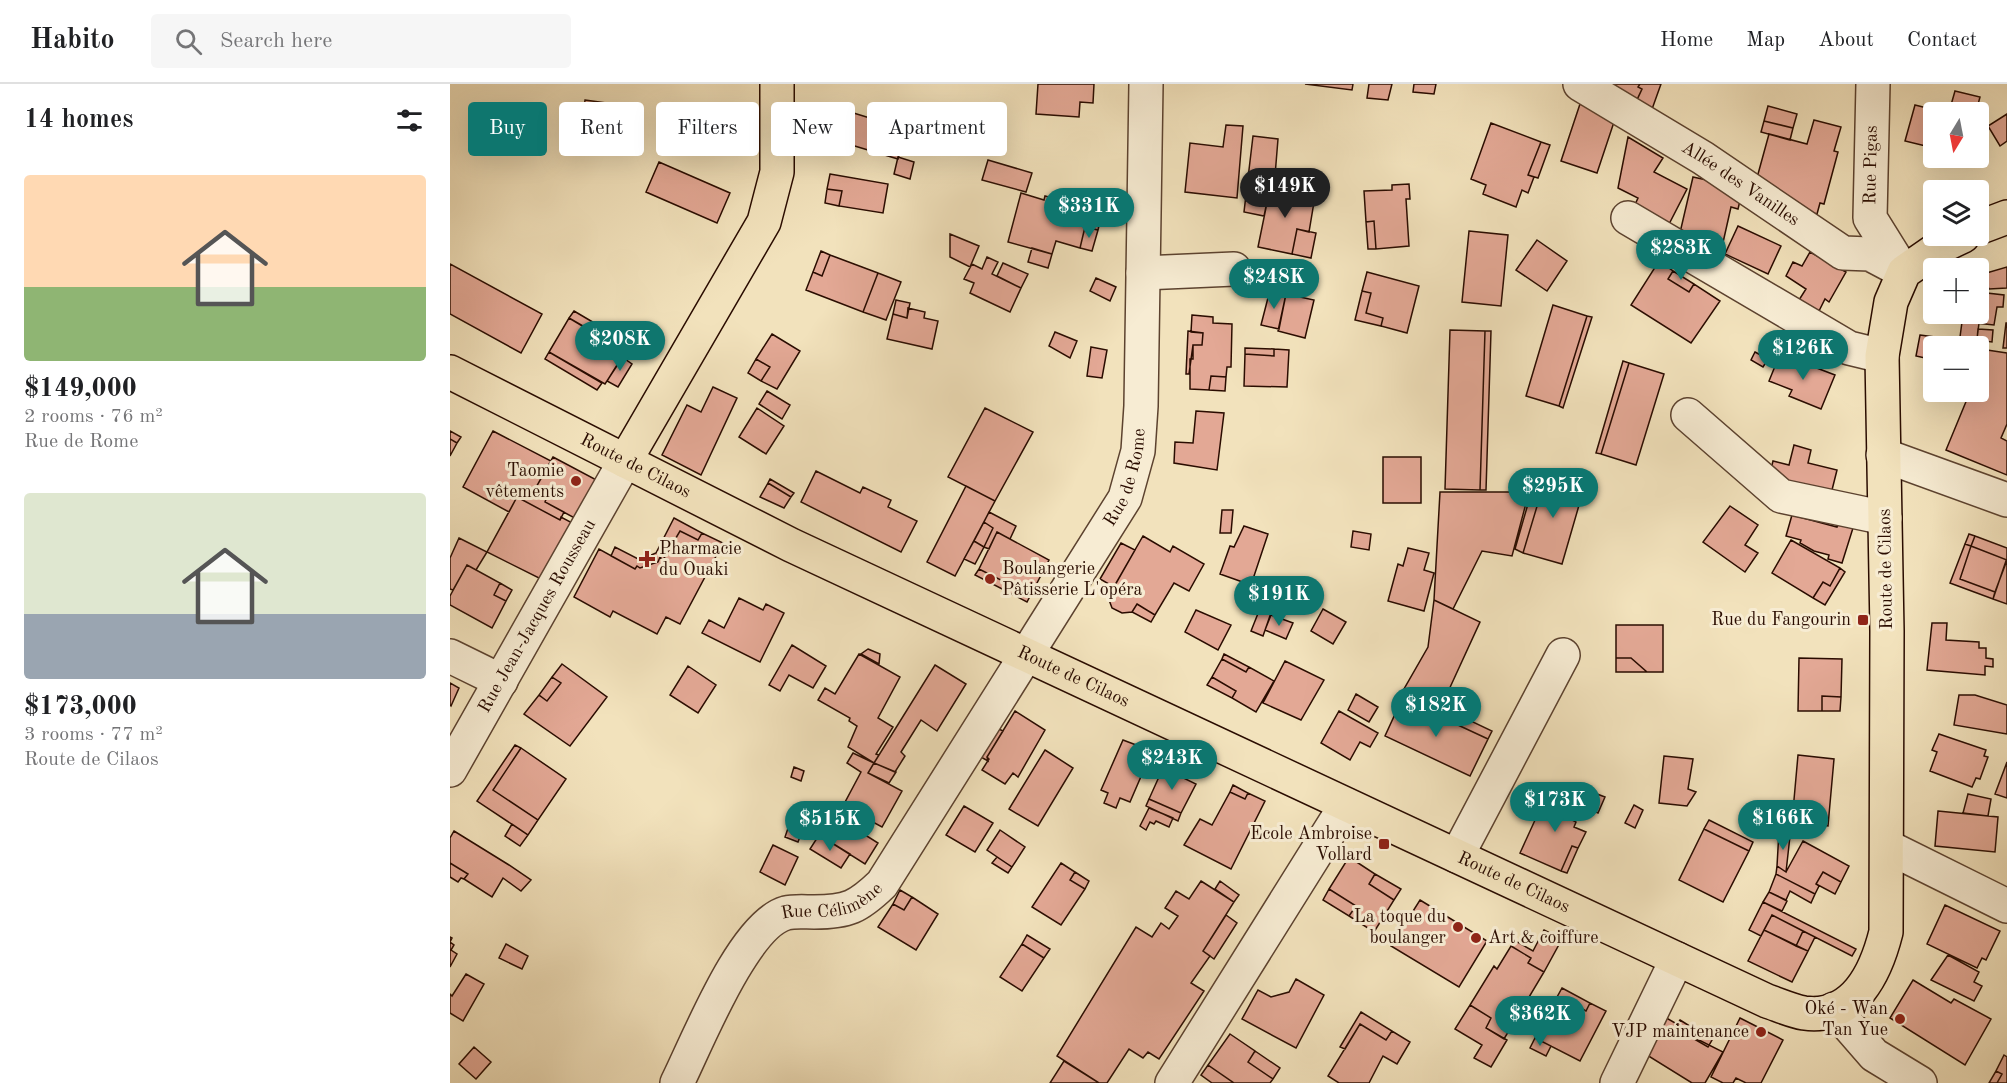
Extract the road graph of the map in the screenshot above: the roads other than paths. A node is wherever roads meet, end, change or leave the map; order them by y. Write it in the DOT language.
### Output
graph roads {
  1 [pos="777,84"];
  2 [pos="1146,84"];
  3 [pos="1580,84"];
  4 [pos="1873,84"];
  5 [pos="1628,218"];
  6 [pos="2007,218"];
  7 [pos="1989,224"];
  8 [pos="1942,246"];
  9 [pos="1234,269"];
  10 [pos="1904,272"];
  11 [pos="1143,273"];
  12 [pos="1882,356"];
  13 [pos="450,372"];
  14 [pos="1688,415"];
  15 [pos="1883,455"];
  16 [pos="625,461"];
  17 [pos="2007,500"];
  18 [pos="1885,518"];
  19 [pos="1563,655"];
  20 [pos="450,656"];
  21 [pos="1026,656"];
  22 [pos="501,681"];
  23 [pos="450,770"];
  24 [pos="1346,805"];
  25 [pos="1888,847"];
  26 [pos="1457,856"];
  27 [pos="2007,906"];
  28 [pos="1677,959"];
  29 [pos="1834,1009"];
  30 [pos="677,1083"];
  31 [pos="1172,1083"];
  32 [pos="1617,1083"];
  33 [pos="1920,1083"];
  1 -- 16 [label="main road"];
  2 -- 11 [label="street, Rue de Rome"];
  3 -- 10 [label="street, Allée des Vanilles"];
  4 -- 10 [label="street, Rue Pigas"];
  5 -- 12 [label="street"];
  6 -- 7 [label="main road"];
  8 -- 10 [label="main road"];
  9 -- 11 [label="street"];
  10 -- 12 [label="main road, Route de Cilaos"];
  11 -- 21 [label="street, Rue de Rome"];
  12 -- 15 [label="main road, Route de Cilaos"];
  13 -- 16 [label="main road, Route de Cilaos"];
  14 -- 18 [label="street"];
  15 -- 17 [label="street"];
  15 -- 18 [label="main road, Route de Cilaos"];
  16 -- 21 [label="main road, Route de Cilaos"];
  16 -- 22 [label="street, Rue Jean-Jacques Rousseau"];
  18 -- 25 [label="main road, Route de Cilaos"];
  19 -- 26 [label="street"];
  20 -- 22 [label="street"];
  21 -- 24 [label="main road, Route de Cilaos"];
  21 -- 30 [label="street, Rue Célimène"];
  22 -- 23 [label="street, Rue Jean-Jacques Rousseau"];
  24 -- 26 [label="main road, Route de Cilaos"];
  24 -- 31 [label="street"];
  25 -- 27 [label="street"];
  25 -- 29 [label="main road, Route de Cilaos"];
  26 -- 28 [label="main road, Route de Cilaos"];
  28 -- 29 [label="main road, Route de Cilaos"];
  28 -- 32 [label="street"];
  29 -- 33 [label="street"];
}
